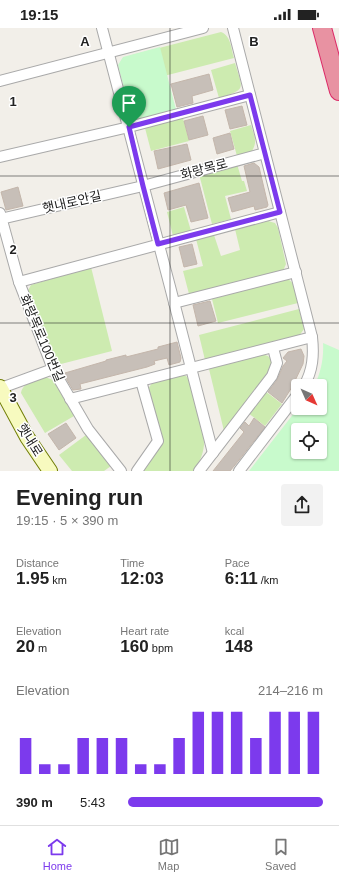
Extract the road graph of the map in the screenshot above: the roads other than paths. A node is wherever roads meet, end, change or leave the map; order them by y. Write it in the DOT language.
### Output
graph roads {
  1 [pos="102,28"];
  2 [pos="203,28"];
  3 [pos="233,28"];
  4 [pos="322,28"];
  5 [pos="109,53"];
  6 [pos="0,81"];
  7 [pos="339,91"];
  8 [pos="250,95"];
  9 [pos="129,127"];
  10 [pos="265,153"];
  11 [pos="0,157"];
  12 [pos="143,186"];
  13 [pos="280,212"];
  14 [pos="1,216"];
  15 [pos="158,244"];
  16 [pos="296,272"];
  17 [pos="19,282"];
  18 [pos="174,303"];
  19 [pos="312,337"];
  20 [pos="273,348"];
  21 [pos="192,368"];
  22 [pos="53,369"];
  23 [pos="307,379"];
  24 [pos="141,381"];
  25 [pos="0,387"];
  26 [pos="70,399"];
  27 [pos="291,403"];
  28 [pos="213,453"];
  29 [pos="50,471"];
  30 [pos="121,471"];
  31 [pos="137,471"];
  32 [pos="199,471"];
  33 [pos="239,471"];
  1 -- 5 [label="street"];
  2 -- 5 [label="street"];
  3 -- 8 [label="street"];
  4 -- 7 [label="highway"];
  5 -- 6 [label="street"];
  5 -- 9 [label="street"];
  8 -- 9 [label="street"];
  8 -- 10 [label="street"];
  9 -- 11 [label="street"];
  9 -- 12 [label="street"];
  10 -- 12 [label="street, 화랑목로"];
  10 -- 13 [label="street"];
  12 -- 14 [label="street, 햇내로안길"];
  12 -- 15 [label="street"];
  13 -- 15 [label="street"];
  13 -- 16 [label="street"];
  14 -- 17 [label="street, 화랑목로100번길"];
  15 -- 17 [label="street"];
  15 -- 18 [label="street"];
  16 -- 18 [label="street"];
  16 -- 19 [label="street"];
  17 -- 22 [label="street, 화랑목로100번길"];
  18 -- 21 [label="street"];
  19 -- 20 [label="street"];
  19 -- 23 [label="street"];
  20 -- 21 [label="street"];
  20 -- 28 [label="street"];
  21 -- 24 [label="street"];
  21 -- 28 [label="street"];
  22 -- 25 [label="street"];
  22 -- 26 [label="street, 화랑목로100번길"];
  24 -- 26 [label="street"];
  24 -- 31 [label="street"];
  25 -- 29 [label="main road, 햇내로"];
  26 -- 30 [label="street, 화랑목로100번길"];
  27 -- 33 [label="street"];
  28 -- 32 [label="street"];
}
